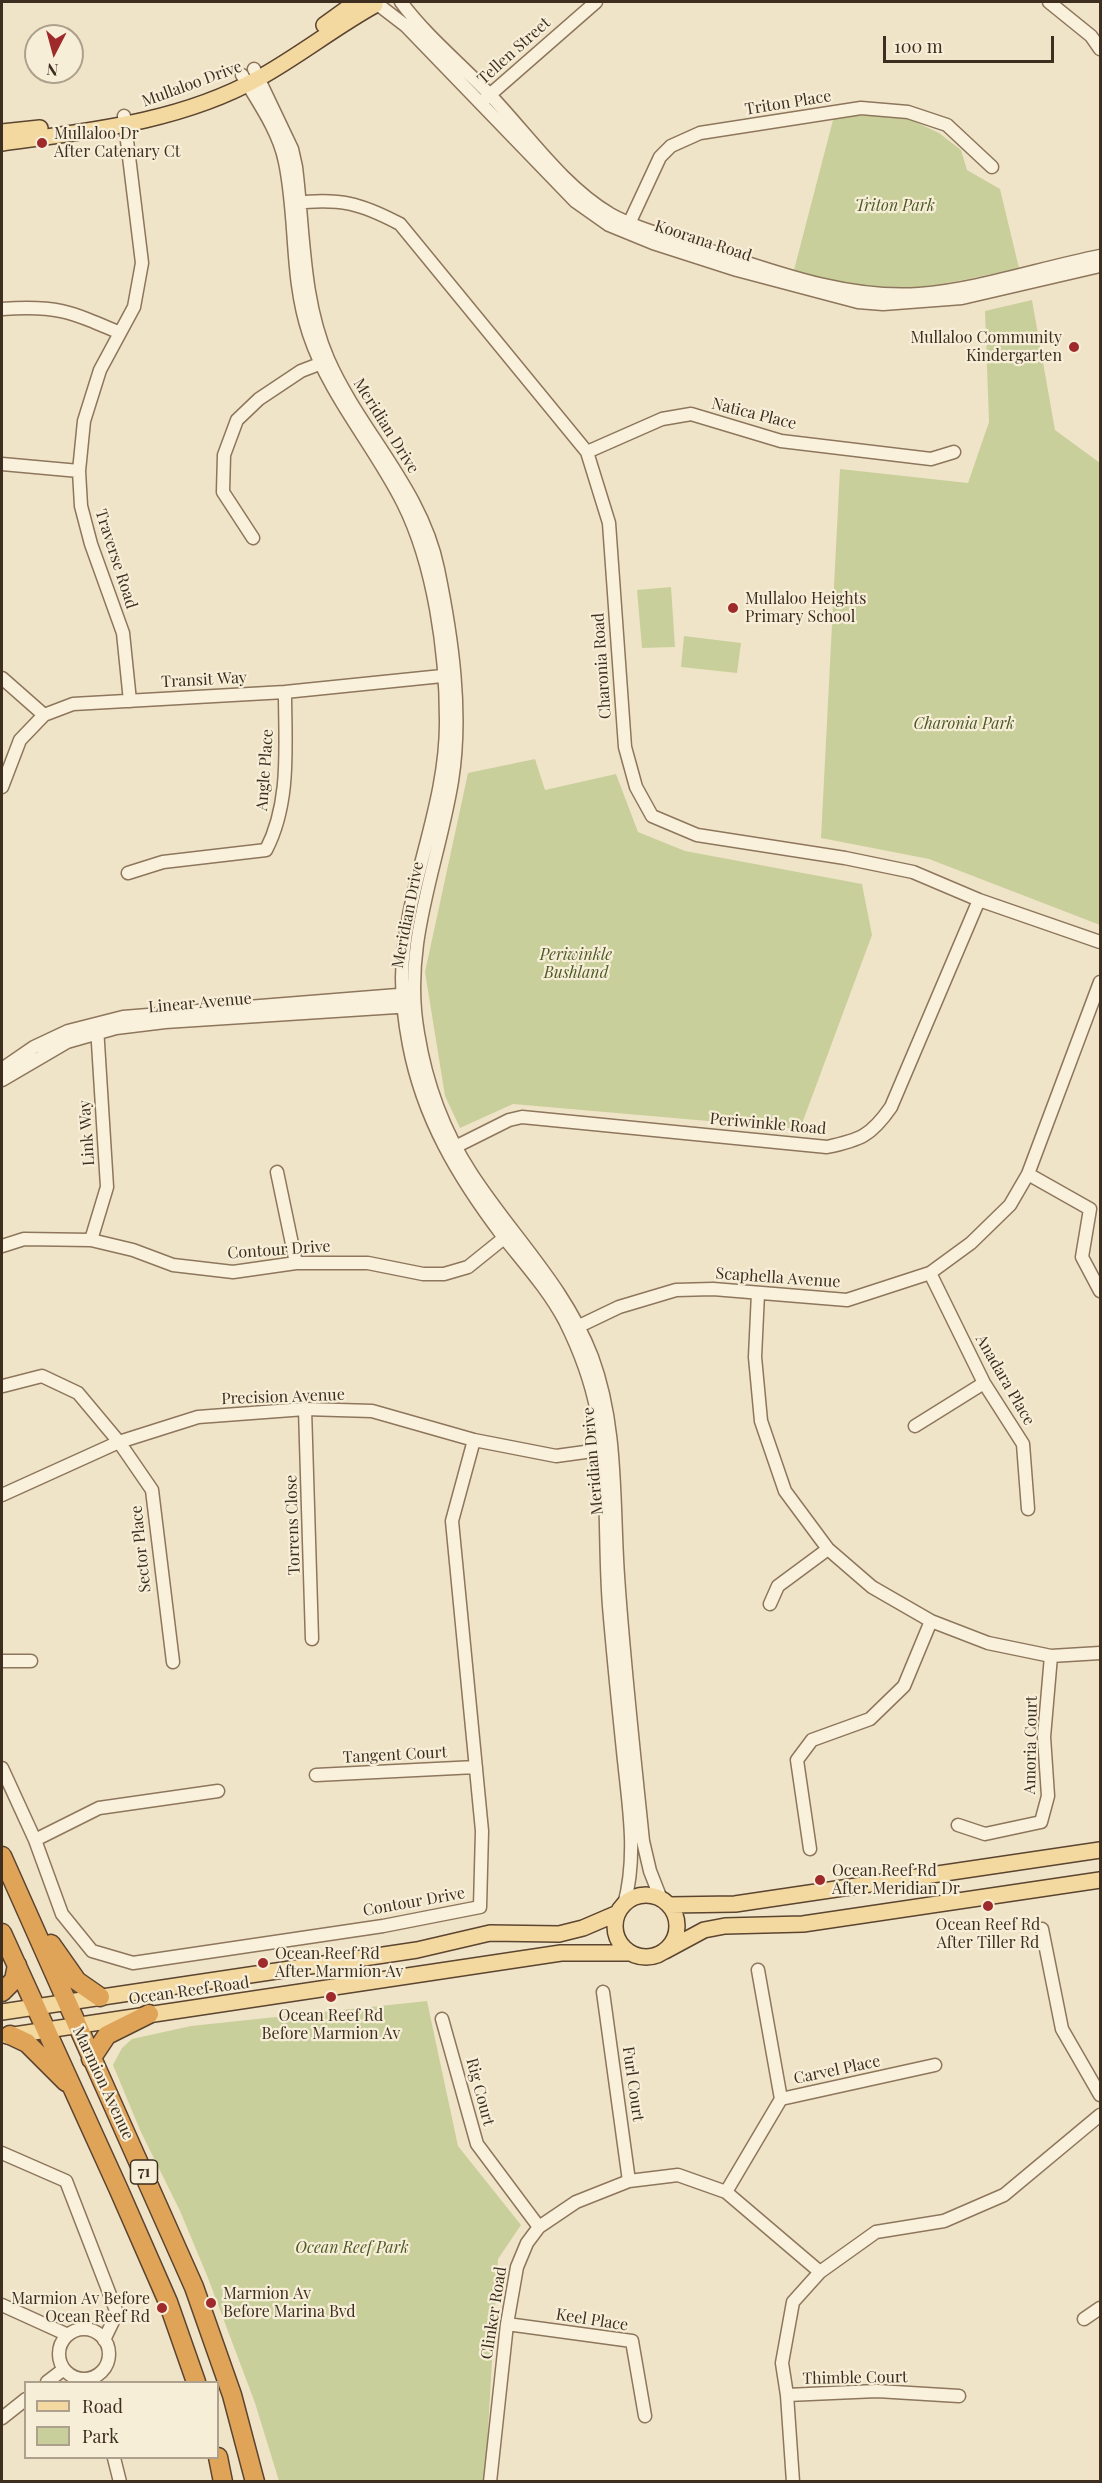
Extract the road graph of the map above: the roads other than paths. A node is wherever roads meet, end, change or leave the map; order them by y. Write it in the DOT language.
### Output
graph roads {
  1 [pos="356,2"];
  2 [pos="400,2"];
  3 [pos="596,2"];
  4 [pos="1049,2"];
  5 [pos="379,3"];
  6 [pos="1101,49"];
  7 [pos="250,77"];
  8 [pos="486,98"];
  9 [pos="125,120"];
  10 [pos="2,132"];
  11 [pos="2,143"];
  12 [pos="992,167"];
  13 [pos="295,203"];
  14 [pos="627,227"];
  15 [pos="1101,256"];
  16 [pos="1101,266"];
  17 [pos="2,309"];
  18 [pos="118,332"];
  19 [pos="324,362"];
  20 [pos="587,452"];
  21 [pos="954,452"];
  22 [pos="2,464"];
  23 [pos="79,471"];
  24 [pos="253,538"];
  25 [pos="448,675"];
  26 [pos="2,678"];
  27 [pos="285,692"];
  28 [pos="130,701"];
  29 [pos="44,715"];
  30 [pos="2,787"];
  31 [pos="128,873"];
  32 [pos="979,900"];
  33 [pos="1101,942"];
  34 [pos="1101,981"];
  35 [pos="408,1000"];
  36 [pos="97,1028"];
  37 [pos="2,1069"];
  38 [pos="2,1080"];
  39 [pos="451,1149"];
  40 [pos="277,1172"];
  41 [pos="1028,1174"];
  42 [pos="509,1234"];
  43 [pos="91,1240"];
  44 [pos="2,1246"];
  45 [pos="296,1263"];
  46 [pos="930,1274"];
  47 [pos="1101,1291"];
  48 [pos="758,1293"];
  49 [pos="574,1328"];
  50 [pos="984,1383"];
  51 [pos="3,1386"];
  52 [pos="305,1409"];
  53 [pos="915,1426"];
  54 [pos="474,1440"];
  55 [pos="119,1442"];
  56 [pos="606,1449"];
  57 [pos="2,1496"];
  58 [pos="1028,1509"];
  59 [pos="828,1549"];
  60 [pos="770,1604"];
  61 [pos="931,1621"];
  62 [pos="312,1639"];
  63 [pos="1101,1653"];
  64 [pos="1051,1656"];
  65 [pos="2,1661"];
  66 [pos="31,1661"];
  67 [pos="172,1662"];
  68 [pos="476,1767"];
  69 [pos="2,1768"];
  70 [pos="316,1776"];
  71 [pos="218,1791"];
  72 [pos="958,1826"];
  73 [pos="35,1840"];
  74 [pos="2,1844"];
  75 [pos="810,1849"];
  76 [pos="1101,1850"];
  77 [pos="2,1856"];
  78 [pos="1101,1880"];
  79 [pos="665,1902"];
  80 [pos="621,1909"];
  81 [pos="1042,1929"];
  82 [pos="2,1933"];
  83 [pos="665,1950"];
  84 [pos="631,1953"];
  85 [pos="17,1965"];
  86 [pos="758,1970"];
  87 [pos="2,1992"];
  88 [pos="603,1992"];
  89 [pos="100,1997"];
  90 [pos="67,2002"];
  91 [pos="35,2008"];
  92 [pos="2,2012"];
  93 [pos="149,2014"];
  94 [pos="442,2019"];
  95 [pos="76,2026"];
  96 [pos="46,2030"];
  97 [pos="6,2036"];
  98 [pos="91,2059"];
  99 [pos="935,2066"];
  100 [pos="72,2086"];
  101 [pos="1101,2095"];
  102 [pos="781,2099"];
  103 [pos="1101,2115"];
  104 [pos="2,2153"];
  105 [pos="629,2181"];
  106 [pos="726,2192"];
  107 [pos="539,2227"];
  108 [pos="820,2272"];
  109 [pos="2,2305"];
  110 [pos="1101,2308"];
  111 [pos="1084,2319"];
  112 [pos="507,2324"];
  113 [pos="68,2336"];
  114 [pos="104,2340"];
  115 [pos="64,2369"];
  116 [pos="97,2379"];
  117 [pos="47,2381"];
  118 [pos="196,2381"];
  119 [pos="787,2395"];
  120 [pos="960,2396"];
  121 [pos="24,2401"];
  122 [pos="645,2416"];
  123 [pos="2,2418"];
  124 [pos="114,2459"];
  125 [pos="218,2459"];
  126 [pos="258,2478"];
  127 [pos="120,2481"];
  128 [pos="223,2481"];
  129 [pos="490,2481"];
  130 [pos="793,2481"];
  1 -- 7 [label="main road, Mullaloo Drive"];
  2 -- 8 [label="street, Koorana Road"];
  3 -- 8 [label="street, Tellen Street"];
  4 -- 6 [label="street"];
  5 -- 7 [label="main road, Mullaloo Drive"];
  5 -- 8 [label="street, Koorana Road"];
  7 -- 9 [label="main road, Mullaloo Drive"];
  7 -- 13 [label="street, Meridian Drive"];
  8 -- 14 [label="street, Koorana Road"];
  9 -- 10 [label="main road, Mullaloo Drive"];
  9 -- 11 [label="main road, Mullaloo Drive"];
  9 -- 18 [label="street, Traverse Road"];
  12 -- 14 [label="street, Triton Place"];
  13 -- 19 [label="street, Meridian Drive"];
  13 -- 20 [label="street, Charonia Road"];
  14 -- 15 [label="street, Koorana Road"];
  14 -- 16 [label="street, Koorana Road"];
  17 -- 18 [label="street"];
  18 -- 23 [label="street, Traverse Road"];
  19 -- 24 [label="street"];
  19 -- 25 [label="street, Meridian Drive"];
  20 -- 21 [label="street, Natica Place"];
  20 -- 32 [label="street, Charonia Road"];
  22 -- 23 [label="street"];
  23 -- 28 [label="street, Traverse Road"];
  25 -- 27 [label="street, Transit Way"];
  25 -- 35 [label="street, Meridian Drive"];
  26 -- 29 [label="street"];
  27 -- 28 [label="street, Transit Way"];
  27 -- 31 [label="street, Angle Place"];
  28 -- 29 [label="street, Transit Way"];
  29 -- 30 [label="street, Transit Way"];
  32 -- 33 [label="street, Charonia Road"];
  32 -- 39 [label="street, Periwinkle Road"];
  34 -- 41 [label="street, Scaphella Avenue"];
  35 -- 36 [label="street, Linear Avenue"];
  35 -- 39 [label="street, Meridian Drive"];
  36 -- 37 [label="street, Linear Avenue"];
  36 -- 38 [label="street, Linear Avenue"];
  36 -- 43 [label="street, Link Way"];
  39 -- 42 [label="street, Meridian Drive"];
  40 -- 45 [label="street"];
  41 -- 46 [label="street, Scaphella Avenue"];
  41 -- 47 [label="street"];
  42 -- 45 [label="street, Contour Drive"];
  42 -- 49 [label="street, Meridian Drive"];
  43 -- 44 [label="street, Contour Drive"];
  43 -- 45 [label="street, Contour Drive"];
  46 -- 48 [label="street, Scaphella Avenue"];
  46 -- 50 [label="street, Anadara Place"];
  48 -- 49 [label="street, Scaphella Avenue"];
  48 -- 59 [label="street"];
  49 -- 56 [label="street, Meridian Drive"];
  50 -- 53 [label="street"];
  50 -- 58 [label="street, Anadara Place"];
  51 -- 55 [label="street, Sector Place"];
  52 -- 54 [label="street, Precision Avenue"];
  52 -- 55 [label="street, Precision Avenue"];
  52 -- 62 [label="street, Torrens Close"];
  54 -- 56 [label="street, Precision Avenue"];
  54 -- 68 [label="street, Contour Drive"];
  55 -- 57 [label="street, Precision Avenue"];
  55 -- 67 [label="street, Sector Place"];
  56 -- 79 [label="street, Meridian Drive"];
  56 -- 80 [label="street, Meridian Drive"];
  59 -- 60 [label="street"];
  59 -- 61 [label="street"];
  61 -- 64 [label="street"];
  61 -- 75 [label="street"];
  63 -- 64 [label="street"];
  64 -- 72 [label="street, Amoria Court"];
  65 -- 66 [label="street"];
  68 -- 70 [label="street, Tangent Court"];
  68 -- 73 [label="street, Contour Drive"];
  69 -- 73 [label="street, Contour Drive"];
  71 -- 73 [label="street"];
  74 -- 89 [label="highway"];
  76 -- 79 [label="main road"];
  77 -- 90 [label="highway, Marmion Avenue / 71"];
  78 -- 83 [label="main road"];
  79 -- 80 [label="main road"];
  79 -- 83 [label="main road"];
  80 -- 84 [label="main road"];
  80 -- 89 [label="main road, Ocean Reef Road"];
  81 -- 101 [label="street"];
  82 -- 85 [label="highway, Marmion Avenue / 71"];
  83 -- 84 [label="main road"];
  84 -- 93 [label="main road, Ocean Reef Road"];
  85 -- 87 [label="highway"];
  85 -- 91 [label="highway, Marmion Avenue / 71"];
  86 -- 102 [label="street"];
  88 -- 105 [label="street, Furl Court"];
  89 -- 90 [label="main road, Ocean Reef Road"];
  90 -- 91 [label="main road, Ocean Reef Road"];
  90 -- 95 [label="highway, Marmion Avenue / 71"];
  91 -- 92 [label="main road, Ocean Reef Road"];
  91 -- 96 [label="highway, Marmion Avenue / 71"];
  93 -- 95 [label="main road, Ocean Reef Road"];
  93 -- 98 [label="highway"];
  94 -- 107 [label="street, Rig Court"];
  95 -- 96 [label="main road, Ocean Reef Road"];
  95 -- 98 [label="highway, Marmion Avenue / 71"];
  96 -- 97 [label="main road, Ocean Reef Road"];
  96 -- 100 [label="highway, Marmion Avenue / 71"];
  97 -- 100 [label="highway"];
  98 -- 126 [label="highway, Marmion Avenue / 71"];
  99 -- 102 [label="street, Carvel Place"];
  100 -- 118 [label="highway, Marmion Avenue / 71"];
  102 -- 106 [label="street, Carvel Place"];
  103 -- 108 [label="street"];
  104 -- 114 [label="street"];
  105 -- 106 [label="street, Clinker Road"];
  105 -- 107 [label="street, Clinker Road"];
  106 -- 108 [label="street, Clinker Road"];
  107 -- 112 [label="street, Clinker Road"];
  108 -- 119 [label="street"];
  109 -- 113 [label="street"];
  110 -- 111 [label="street"];
  112 -- 122 [label="street, Keel Place"];
  112 -- 129 [label="street, Clinker Road"];
  113 -- 114 [label="street"];
  113 -- 115 [label="street"];
  114 -- 116 [label="street"];
  115 -- 116 [label="street"];
  115 -- 117 [label="street"];
  119 -- 120 [label="street, Thimble Court"];
  119 -- 130 [label="street"];
  121 -- 123 [label="street"];
  124 -- 127 [label="street"];
  125 -- 128 [label="highway"];
}
